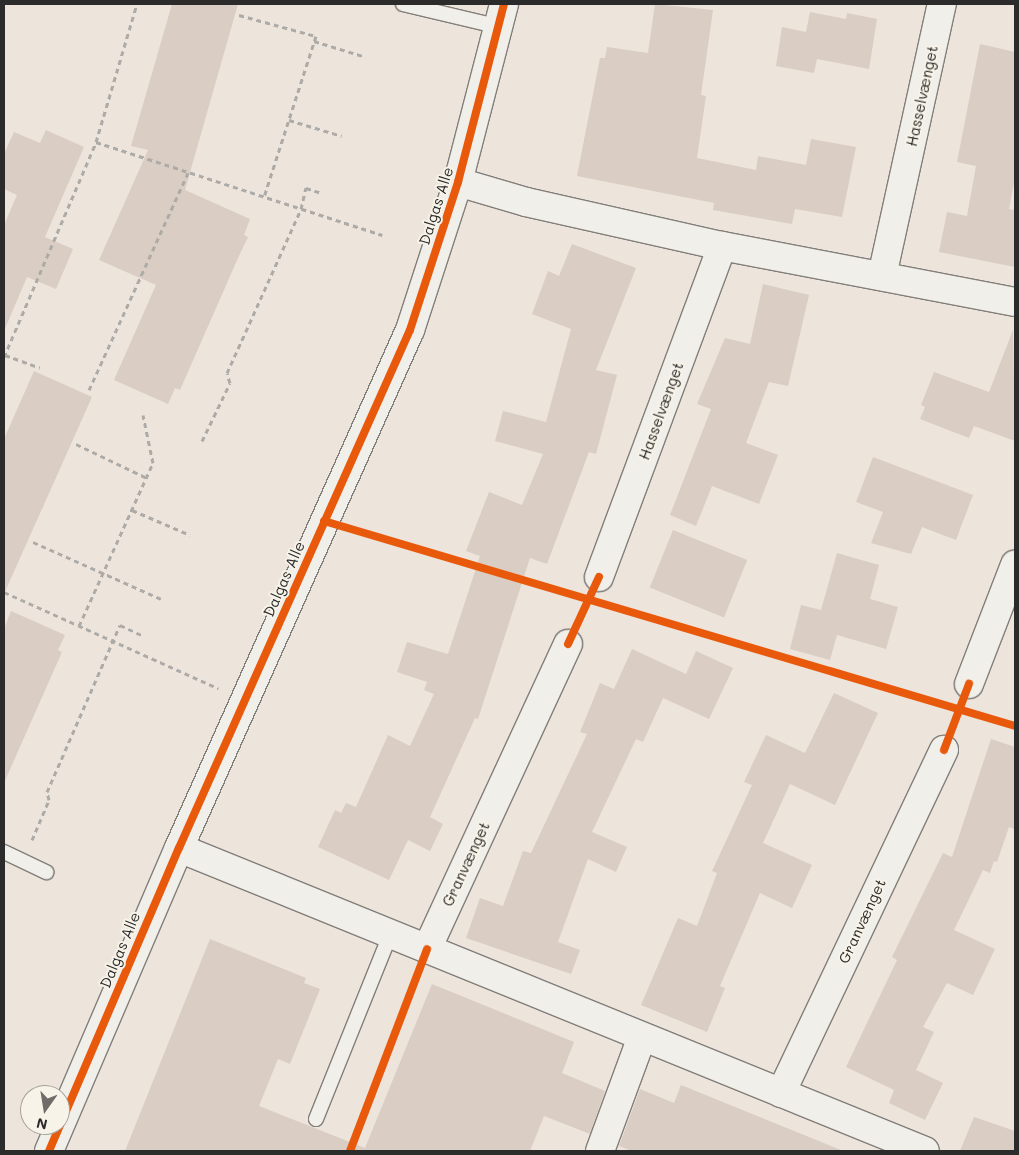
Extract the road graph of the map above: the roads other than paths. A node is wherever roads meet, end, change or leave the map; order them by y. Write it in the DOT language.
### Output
graph roads {
  1 [pos="402,4"];
  2 [pos="942,4"];
  3 [pos="502,15"];
  4 [pos="458,182"];
  5 [pos="722,246"];
  6 [pos="882,276"];
  7 [pos="1015,302"];
  8 [pos="1015,565"];
  9 [pos="599,577"];
  10 [pos="568,644"];
  11 [pos="969,684"];
  12 [pos="944,750"];
  13 [pos="178,848"];
  14 [pos="4,852"];
  15 [pos="46,872"];
  16 [pos="390,934"];
  17 [pos="427,949"];
  18 [pos="642,1037"];
  19 [pos="780,1093"];
  20 [pos="316,1119"];
  21 [pos="892,1145"];
  22 [pos="49,1151"];
  23 [pos="600,1151"];
  24 [pos="925,1151"];
  1 -- 3 [label="lane, Dalgas Alle"];
  2 -- 6 [label="street, Hasselvænget"];
  3 -- 4 [label="street, Dalgas Alle"];
  4 -- 5 [label="street"];
  4 -- 13 [label="street, Dalgas Alle"];
  5 -- 6 [label="street"];
  5 -- 9 [label="street, Hasselvænget"];
  6 -- 7 [label="street"];
  8 -- 11 [label="street"];
  10 -- 17 [label="street, Granvænget"];
  12 -- 19 [label="street, Granvænget"];
  13 -- 16 [label="street"];
  13 -- 22 [label="street, Dalgas Alle"];
  14 -- 15 [label="lane"];
  16 -- 17 [label="street"];
  16 -- 20 [label="lane"];
  17 -- 18 [label="street"];
  18 -- 19 [label="street"];
  18 -- 23 [label="street"];
  19 -- 21 [label="street"];
  21 -- 24 [label="street"];
}
